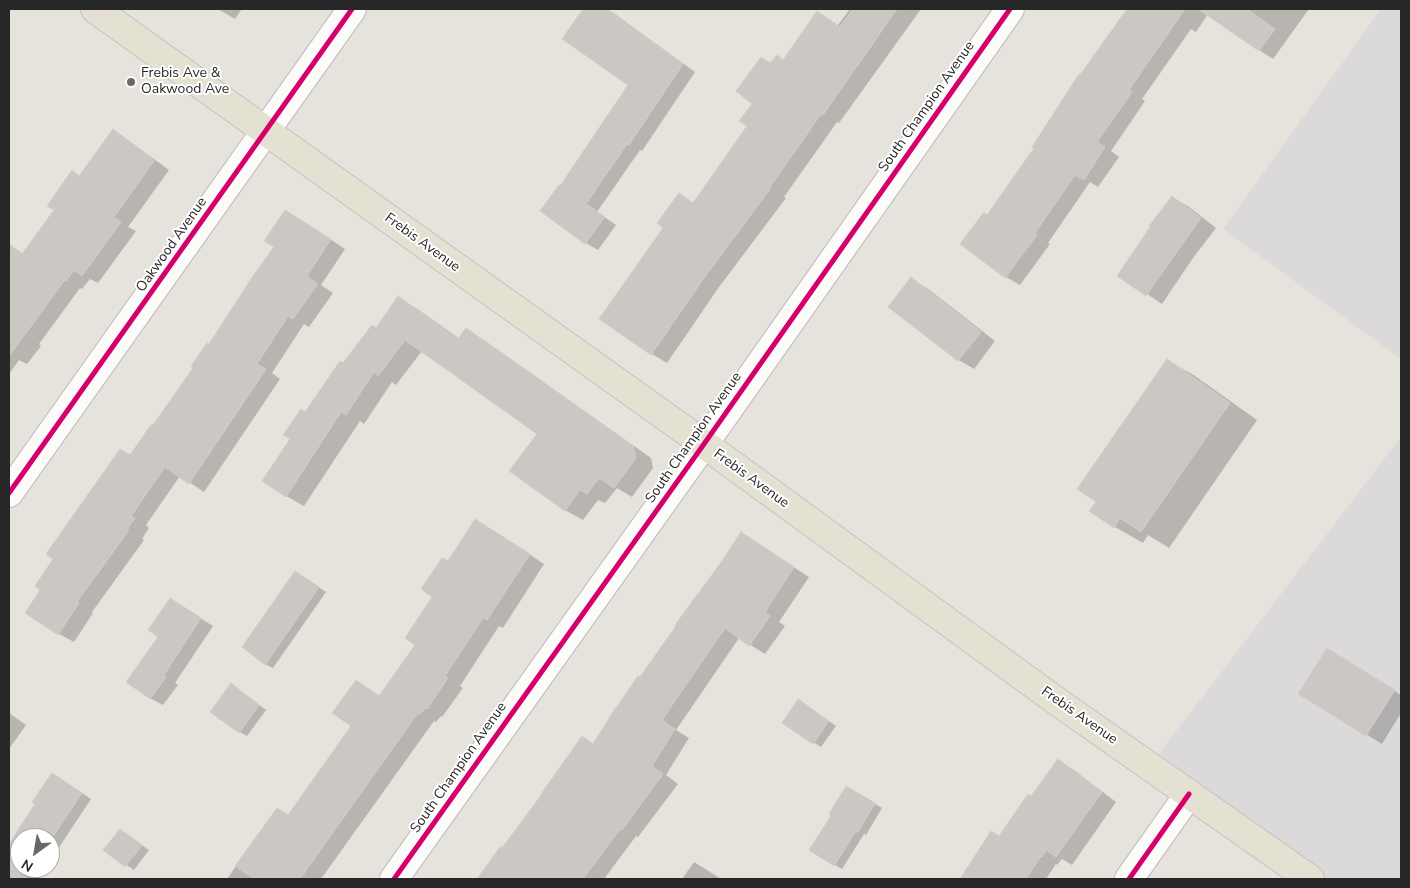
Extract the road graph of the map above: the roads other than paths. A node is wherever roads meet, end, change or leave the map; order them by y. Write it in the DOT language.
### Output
graph roads {
  1 [pos="95,9"];
  2 [pos="352,9"];
  3 [pos="1010,9"];
  4 [pos="266,131"];
  5 [pos="704,444"];
  6 [pos="9,493"];
  7 [pos="1189,794"];
  8 [pos="394,879"];
  9 [pos="1129,879"];
  10 [pos="1310,879"];
  1 -- 4 [label="main road, Frebis Avenue"];
  2 -- 4 [label="street, Oakwood Avenue"];
  3 -- 5 [label="street, South Champion Avenue"];
  4 -- 5 [label="main road, Frebis Avenue"];
  4 -- 6 [label="street, Oakwood Avenue"];
  5 -- 7 [label="main road, Frebis Avenue"];
  5 -- 8 [label="street, South Champion Avenue"];
  7 -- 9 [label="street"];
  7 -- 10 [label="main road, Frebis Avenue"];
}
